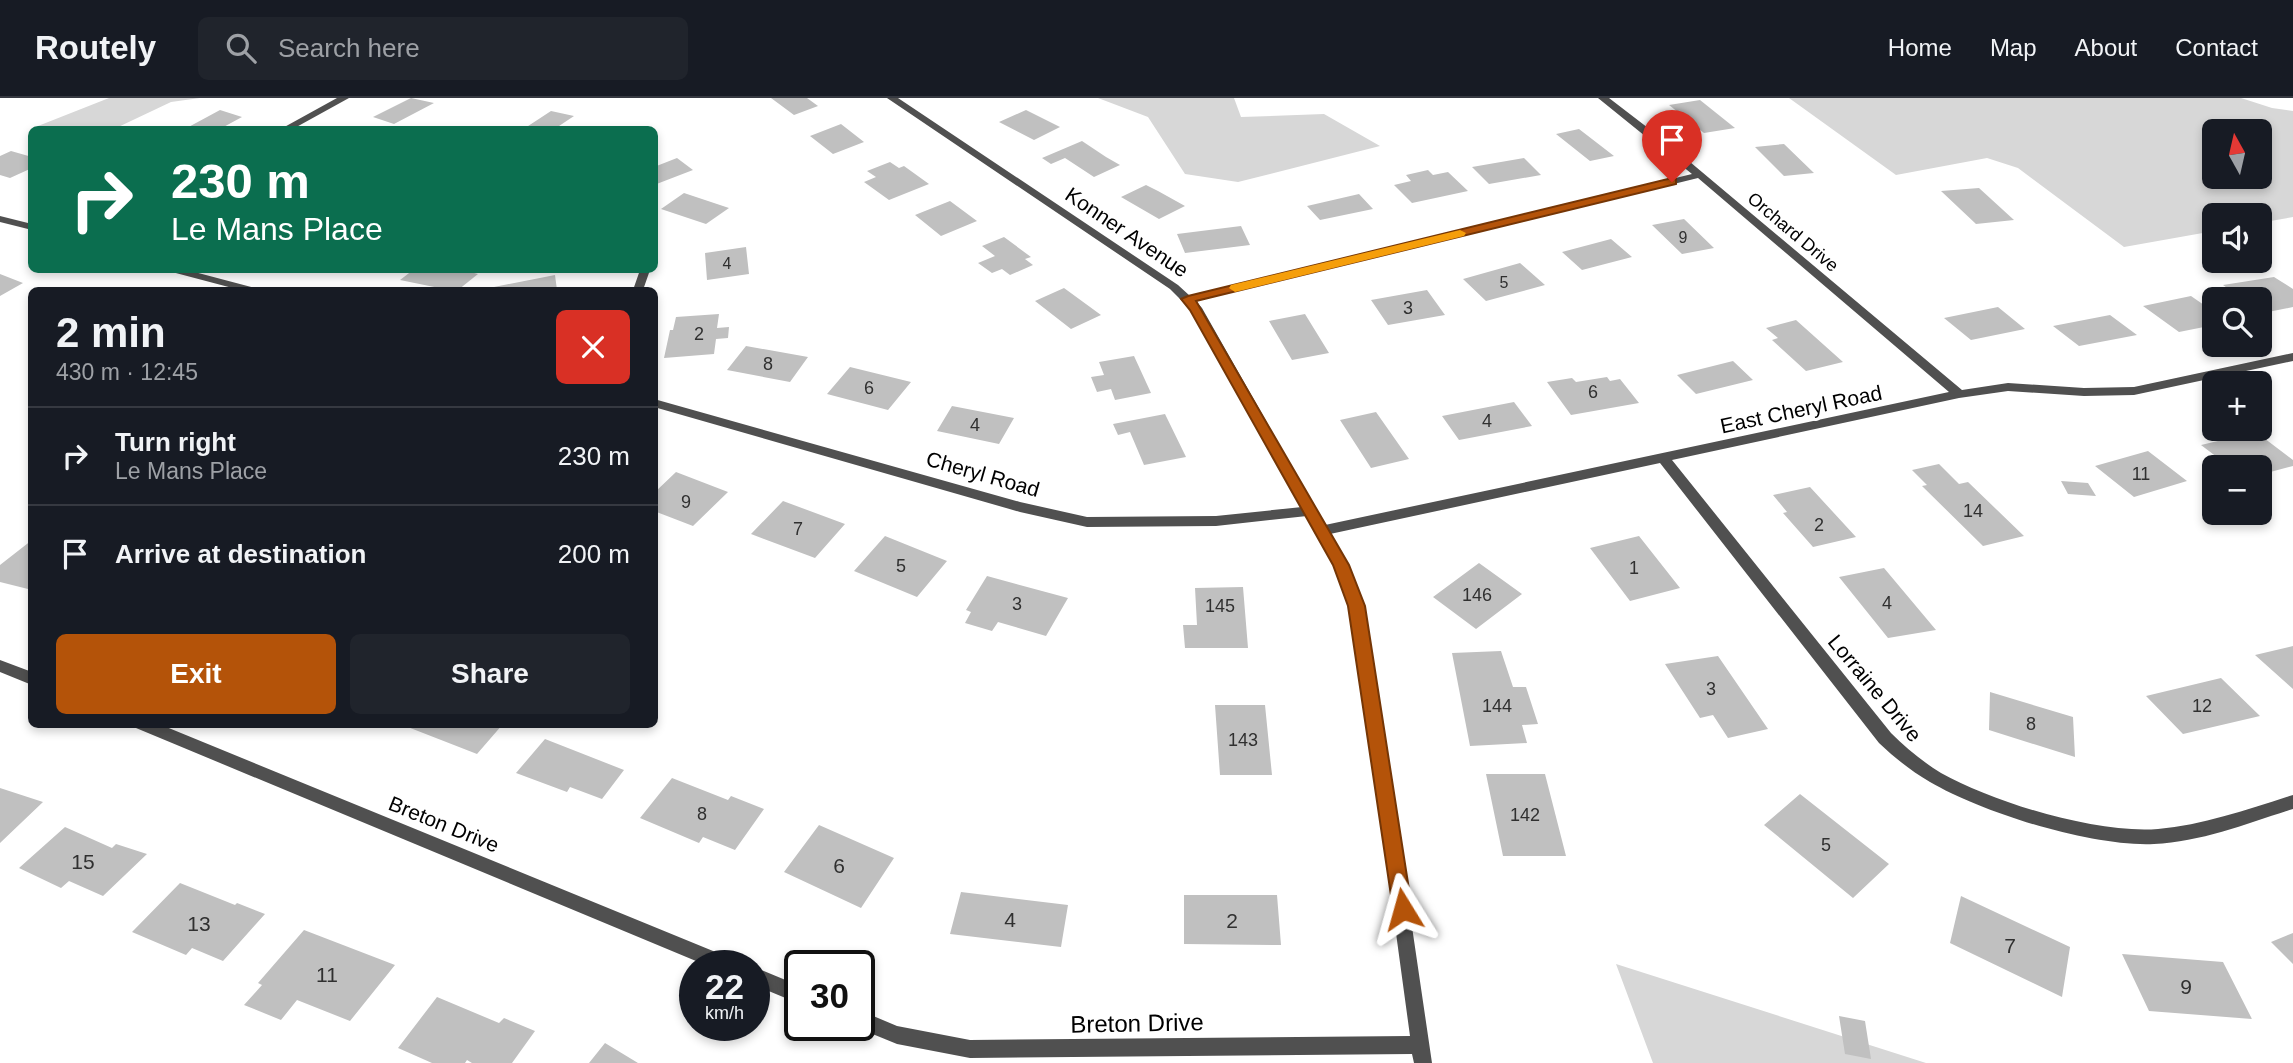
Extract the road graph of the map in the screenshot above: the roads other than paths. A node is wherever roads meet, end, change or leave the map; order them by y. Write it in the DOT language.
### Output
graph roads {
  1 [pos="344,98"];
  2 [pos="892,98"];
  3 [pos="1603,98"];
  4 [pos="291,126"];
  5 [pos="1699,175"];
  6 [pos="0,219"];
  7 [pos="28,227"];
  8 [pos="187,273"];
  9 [pos="240,287"];
  10 [pos="1188,299"];
  11 [pos="2293,357"];
  12 [pos="1959,394"];
  13 [pos="658,404"];
  14 [pos="1664,458"];
  15 [pos="1308,511"];
  16 [pos="1321,531"];
  17 [pos="0,666"];
  18 [pos="28,677"];
  19 [pos="151,728"];
  20 [pos="2293,802"];
  21 [pos="690,950"];
  22 [pos="875,1026"];
  23 [pos="1422,1054"];
  1 -- 4 [label="street"];
  2 -- 10 [label="street, Konner Avenue"];
  3 -- 5 [label="street, Orchard Drive"];
  5 -- 10 [label="street"];
  5 -- 12 [label="street, Orchard Drive"];
  6 -- 7 [label="street"];
  8 -- 9 [label="street"];
  10 -- 15 [label="street, Konner Avenue"];
  11 -- 12 [label="street, East Cheryl Road"];
  12 -- 14 [label="street, East Cheryl Road"];
  13 -- 15 [label="street, Cheryl Road"];
  14 -- 16 [label="street, East Cheryl Road"];
  14 -- 20 [label="street, Lorraine Drive"];
  15 -- 16 [label="street, Konner Avenue"];
  16 -- 23 [label="street, Konner Avenue"];
  17 -- 18 [label="street"];
  19 -- 21 [label="street, Breton Drive"];
  22 -- 23 [label="street, Breton Drive"];
}
